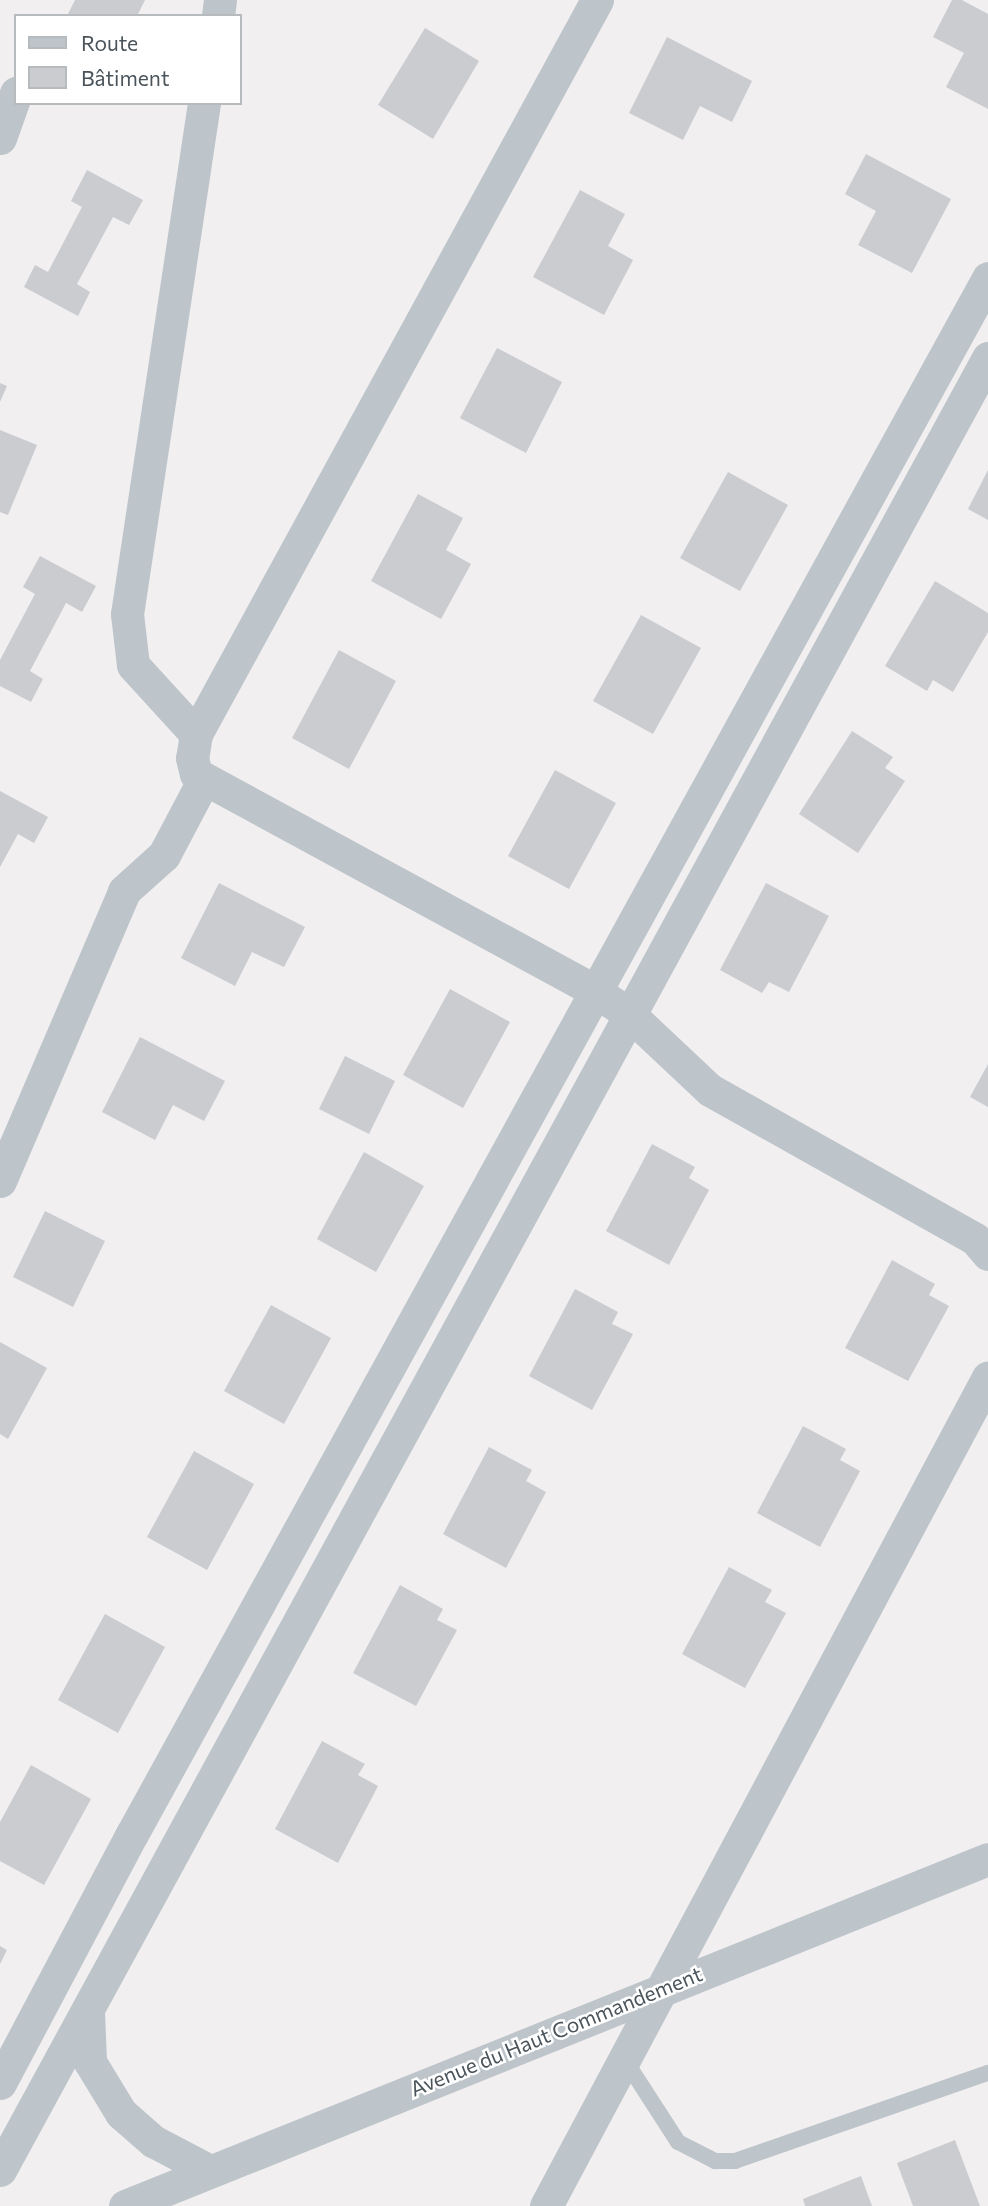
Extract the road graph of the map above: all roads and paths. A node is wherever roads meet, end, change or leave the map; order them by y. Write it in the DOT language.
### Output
graph roads {
  1 [pos="597,0"];
  2 [pos="14,99"];
  3 [pos="205,105"];
  4 [pos="0,138"];
  5 [pos="988,278"];
  6 [pos="988,358"];
  7 [pos="196,734"];
  8 [pos="203,781"];
  9 [pos="595,991"];
  10 [pos="628,1013"];
  11 [pos="0,1181"];
  12 [pos="988,1254"];
  13 [pos="988,1377"];
  14 [pos="988,1859"];
  15 [pos="667,1985"];
  16 [pos="88,2012"];
  17 [pos="625,2060"];
  18 [pos="988,2073"];
  19 [pos="0,2083"];
  20 [pos="0,2170"];
  21 [pos="210,2171"];
  22 [pos="125,2206"];
  23 [pos="546,2206"];
  1 -- 7 [label="street"];
  2 -- 4 [label="street"];
  3 -- 7 [label="street"];
  5 -- 9 [label="street"];
  6 -- 10 [label="street"];
  7 -- 8 [label="street"];
  8 -- 9 [label="street"];
  8 -- 11 [label="street"];
  9 -- 10 [label="street"];
  9 -- 19 [label="street"];
  10 -- 12 [label="street"];
  10 -- 16 [label="street"];
  13 -- 15 [label="street"];
  14 -- 15 [label="street, Avenue du Haut Commandement"];
  15 -- 17 [label="street"];
  15 -- 21 [label="street, Avenue du Haut Commandement"];
  16 -- 20 [label="street"];
  16 -- 21 [label="street"];
  17 -- 18 [label="lane"];
  17 -- 23 [label="street"];
  21 -- 22 [label="street, Avenue du Haut Commandement"];
}
